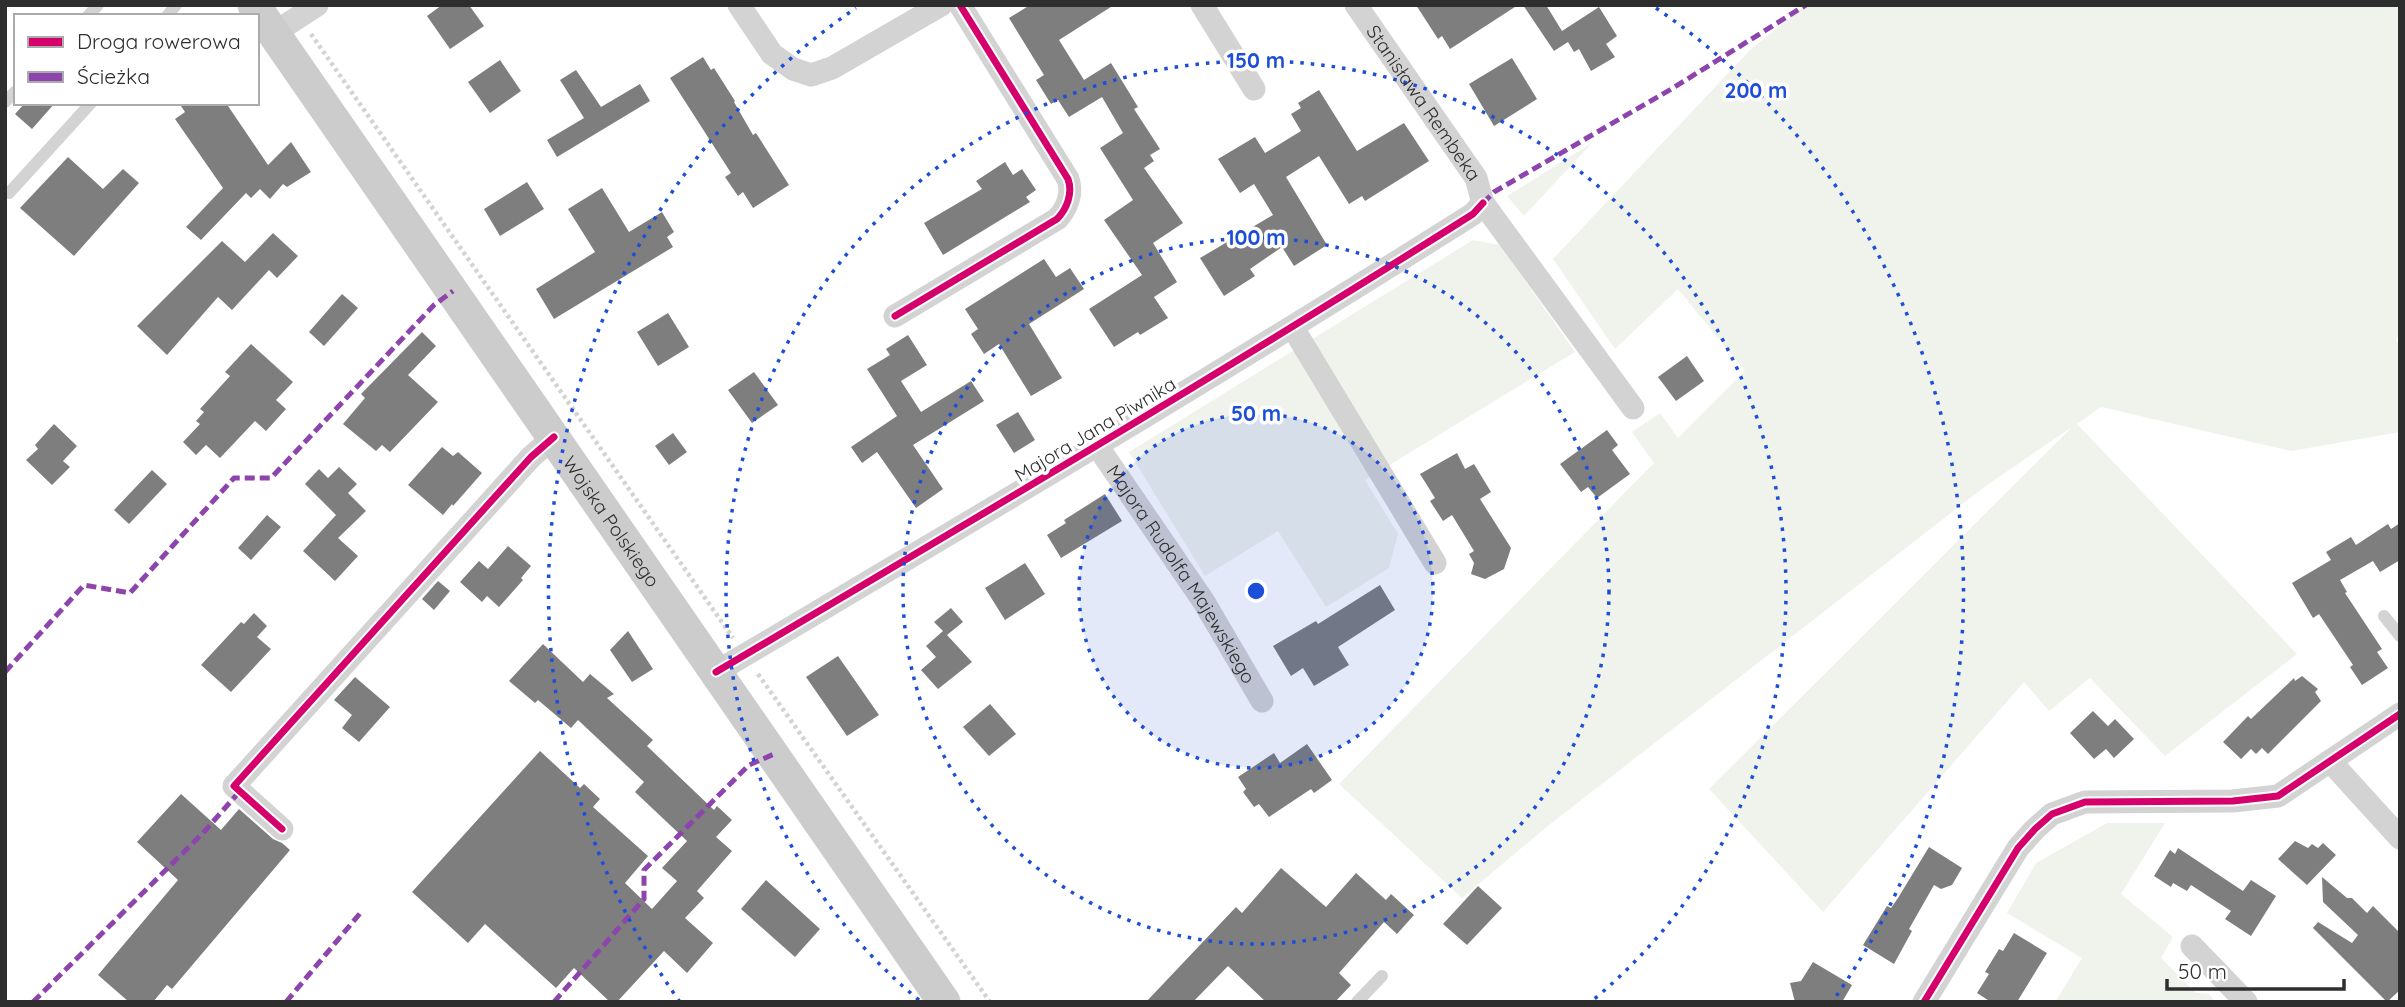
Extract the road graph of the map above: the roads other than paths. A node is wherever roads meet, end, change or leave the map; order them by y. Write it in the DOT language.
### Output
graph roads {
  1 [pos="254,5"];
  2 [pos="739,5"];
  3 [pos="942,5"];
  4 [pos="960,5"];
  5 [pos="1202,5"];
  6 [pos="1356,5"];
  7 [pos="297,18"];
  8 [pos="1254,89"];
  9 [pos="89,105"];
  10 [pos="9,194"];
  11 [pos="1483,203"];
  12 [pos="895,316"];
  13 [pos="1293,328"];
  14 [pos="1633,408"];
  15 [pos="554,437"];
  16 [pos="1098,447"];
  17 [pos="1435,562"];
  18 [pos="2384,616"];
  19 [pos="2400,636"];
  20 [pos="716,672"];
  21 [pos="1262,701"];
  22 [pos="2400,714"];
  23 [pos="2330,761"];
  24 [pos="282,829"];
  25 [pos="2400,838"];
  26 [pos="2192,946"];
  27 [pos="1382,976"];
  28 [pos="944,1002"];
  29 [pos="1357,1002"];
  30 [pos="1924,1002"];
  31 [pos="2246,1002"];
  1 -- 7 [label="main road, Wojska Polskiego"];
  2 -- 3 [label="street"];
  4 -- 12 [label="street"];
  5 -- 8 [label="street"];
  6 -- 11 [label="street, Stanisława Rembeka"];
  7 -- 15 [label="main road, Wojska Polskiego"];
  9 -- 10 [label="lane"];
  11 -- 13 [label="street, Majora Jana Piwnika"];
  11 -- 14 [label="street, Stanisława Rembeka"];
  13 -- 16 [label="street, Majora Jana Piwnika"];
  13 -- 17 [label="street"];
  15 -- 20 [label="main road, Wojska Polskiego"];
  15 -- 24 [label="street"];
  16 -- 20 [label="street, Majora Jana Piwnika"];
  16 -- 21 [label="street, Majora Rudolfa Majewskiego"];
  18 -- 19 [label="lane"];
  20 -- 28 [label="main road, Wojska Polskiego"];
  22 -- 23 [label="street"];
  23 -- 25 [label="street"];
  23 -- 30 [label="street"];
  26 -- 31 [label="street"];
  27 -- 29 [label="lane"];
}
